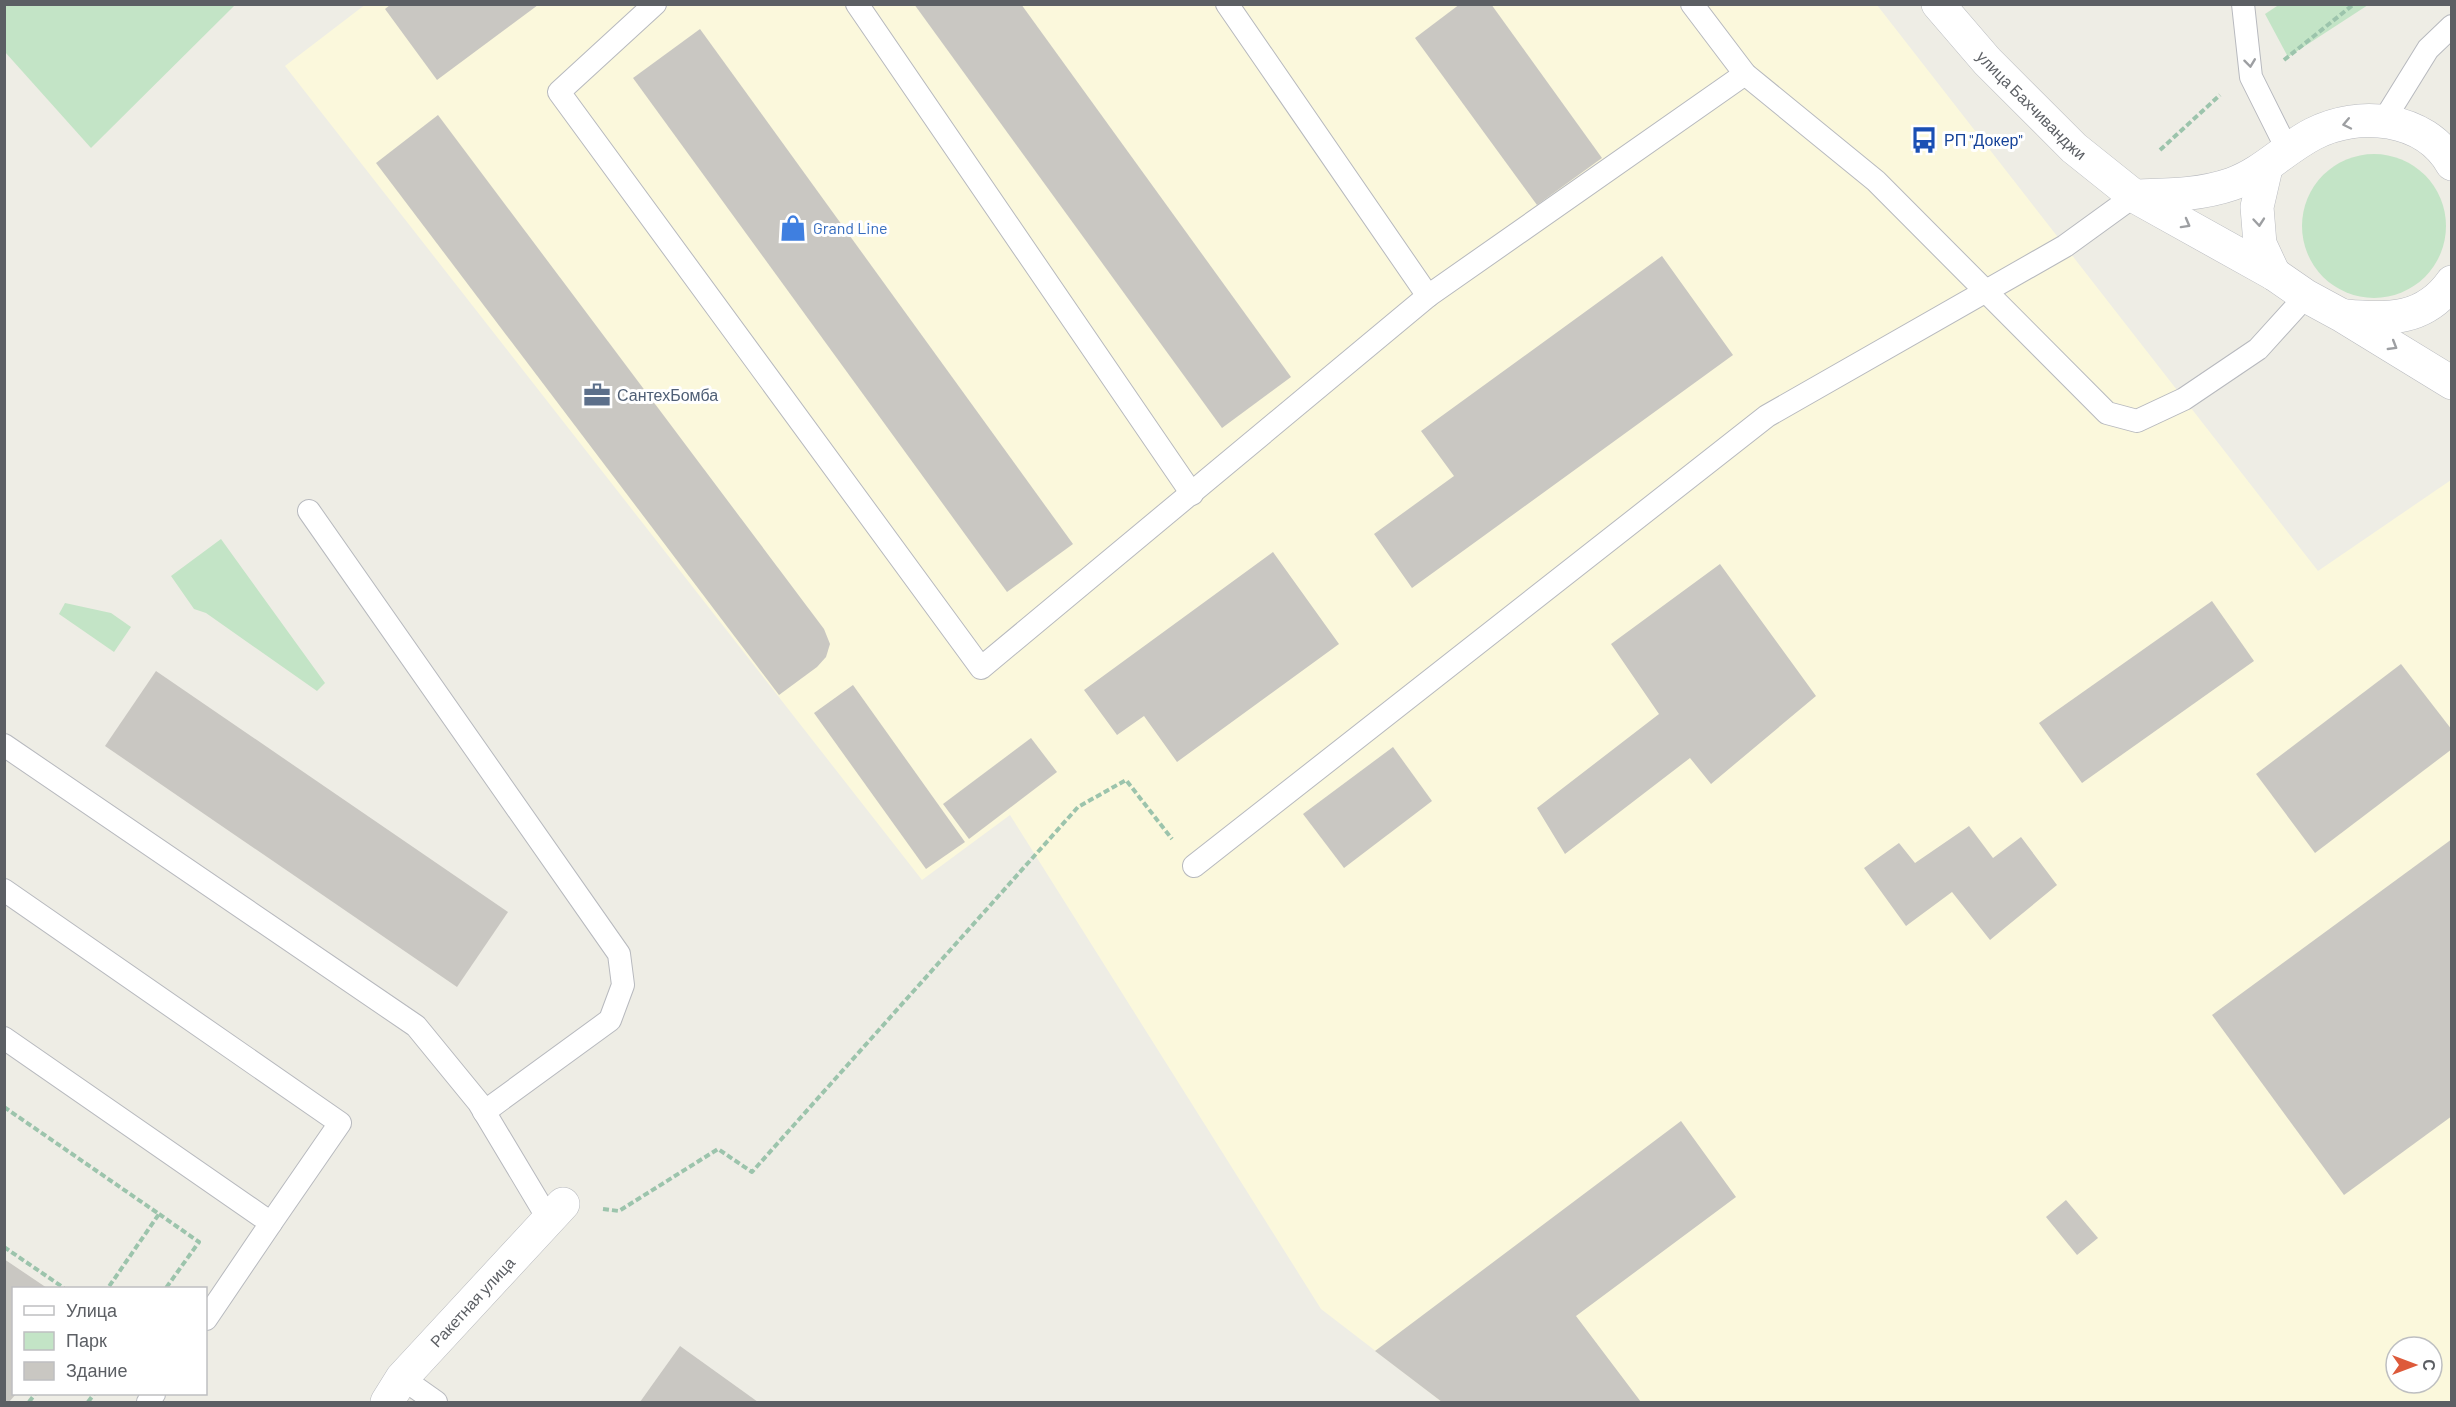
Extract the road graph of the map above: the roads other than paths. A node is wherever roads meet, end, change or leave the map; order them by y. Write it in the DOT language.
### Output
graph roads {
  1 [pos="655,4"];
  2 [pos="857,4"];
  3 [pos="1227,4"];
  4 [pos="1692,4"];
  5 [pos="1938,4"];
  6 [pos="2243,4"];
  7 [pos="2451,26"];
  8 [pos="1745,74"];
  9 [pos="2384,120"];
  10 [pos="2276,158"];
  11 [pos="2451,165"];
  12 [pos="2134,196"];
  13 [pos="2274,274"];
  14 [pos="2451,282"];
  15 [pos="1986,291"];
  16 [pos="1428,296"];
  17 [pos="2306,296"];
  18 [pos="2342,315"];
  19 [pos="2451,383"];
  20 [pos="1192,494"];
  21 [pos="309,511"];
  22 [pos="4,745"];
  23 [pos="1194,866"];
  24 [pos="4,890"];
  25 [pos="4,1038"];
  26 [pos="484,1112"];
  27 [pos="556,1212"];
  28 [pos="272,1223"];
  29 [pos="207,1318"];
  30 [pos="395,1390"];
  31 [pos="435,1402"];
  1 -- 20 [label="lane"];
  2 -- 20 [label="lane"];
  3 -- 16 [label="lane"];
  4 -- 8 [label="lane"];
  5 -- 12 [label="main road, улица Бахчиванджи"];
  6 -- 10 [label="lane, one-way"];
  7 -- 9 [label="lane"];
  8 -- 15 [label="lane"];
  8 -- 16 [label="lane"];
  9 -- 10 [label="main road, one-way"];
  9 -- 11 [label="main road"];
  10 -- 12 [label="main road"];
  10 -- 13 [label="main road, one-way"];
  12 -- 13 [label="main road, улица Бахчиванджи, one-way"];
  12 -- 15 [label="lane"];
  13 -- 17 [label="main road, улица Бахчиванджи"];
  14 -- 18 [label="main road, улица Бахчиванджи"];
  15 -- 17 [label="lane"];
  15 -- 23 [label="lane"];
  16 -- 20 [label="lane"];
  17 -- 18 [label="main road, улица Бахчиванджи"];
  18 -- 19 [label="main road, улица Бахчиванджи, one-way"];
  21 -- 26 [label="lane"];
  22 -- 26 [label="lane"];
  24 -- 28 [label="lane"];
  25 -- 28 [label="lane"];
  26 -- 27 [label="lane"];
  27 -- 30 [label="main road, Ракетная улица"];
  28 -- 29 [label="lane"];
  30 -- 31 [label="lane"];
}
